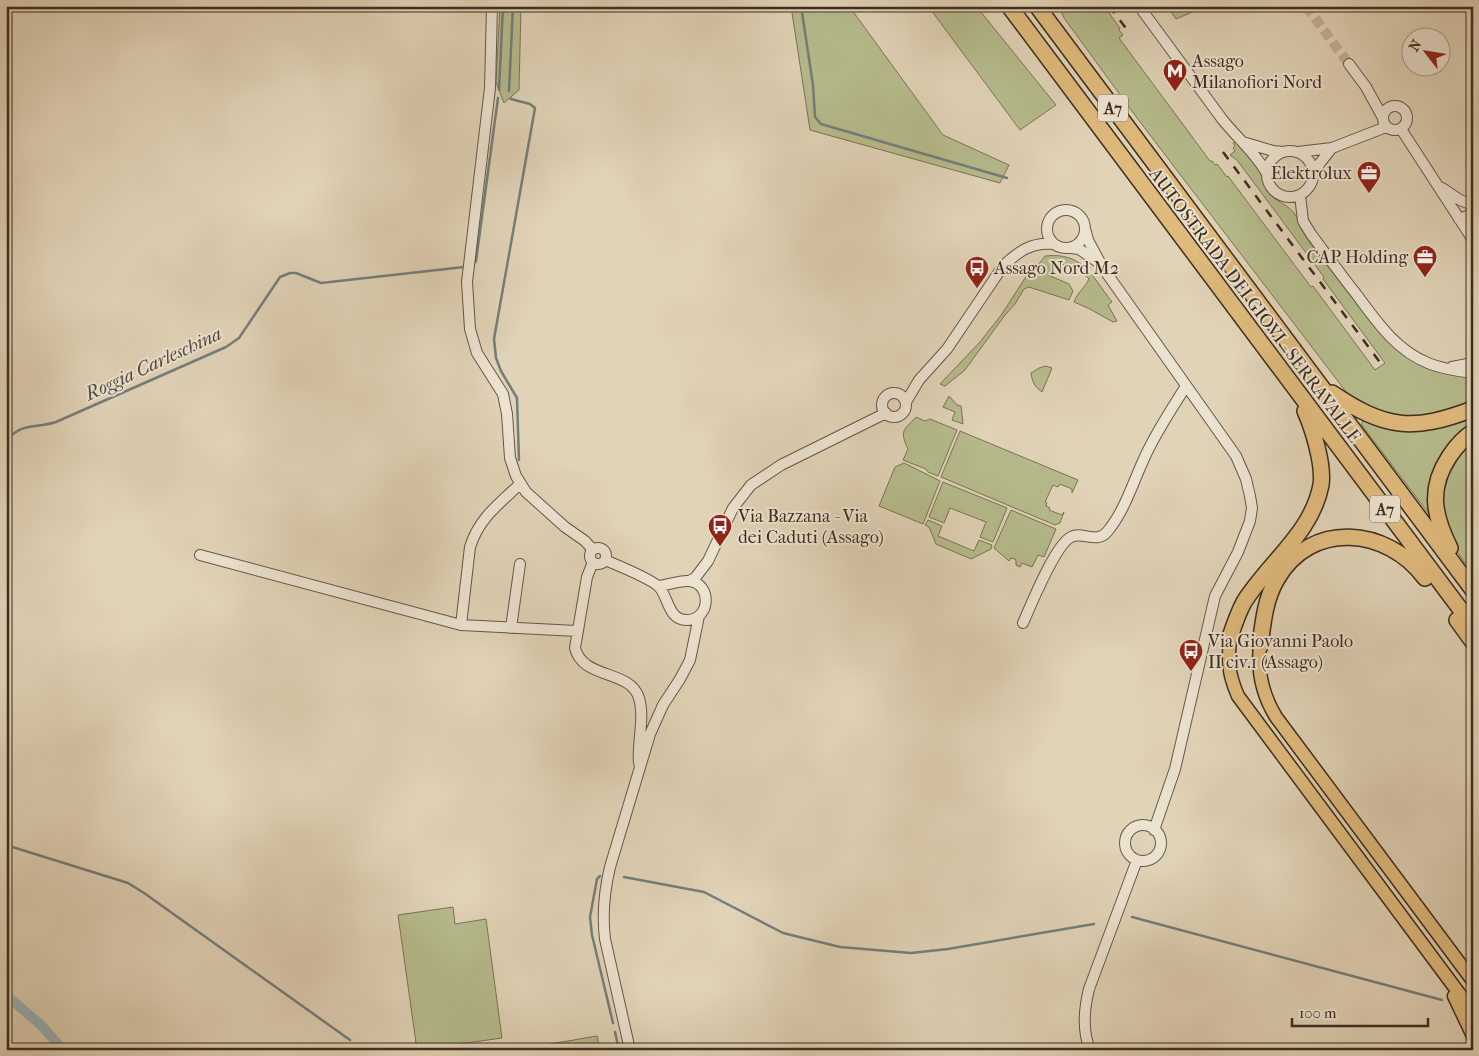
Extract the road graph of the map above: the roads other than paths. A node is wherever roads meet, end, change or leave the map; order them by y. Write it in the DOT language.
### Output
graph roads {
  1 [pos="492,6"];
  2 [pos="1009,6"];
  3 [pos="1037,6"];
  4 [pos="1139,6"];
  5 [pos="1349,64"];
  6 [pos="1366,87"];
  7 [pos="1395,106"];
  8 [pos="1382,116"];
  9 [pos="1386,127"];
  10 [pos="1401,129"];
  11 [pos="1240,141"];
  12 [pos="1332,148"];
  13 [pos="1284,152"];
  14 [pos="1298,152"];
  15 [pos="1267,174"];
  16 [pos="1314,174"];
  17 [pos="1437,184"];
  18 [pos="1300,195"];
  19 [pos="1472,207"];
  20 [pos="1459,219"];
  21 [pos="1086,232"];
  22 [pos="1473,240"];
  23 [pos="1054,244"];
  24 [pos="1071,248"];
  25 [pos="1099,262"];
  26 [pos="1472,367"];
  27 [pos="1186,386"];
  28 [pos="1321,386"];
  29 [pos="1296,391"];
  30 [pos="906,402"];
  31 [pos="1473,409"];
  32 [pos="886,414"];
  33 [pos="1473,432"];
  34 [pos="520,484"];
  35 [pos="593,550"];
  36 [pos="200,555"];
  37 [pos="606,560"];
  38 [pos="593,562"];
  39 [pos="708,562"];
  40 [pos="520,564"];
  41 [pos="689,581"];
  42 [pos="677,583"];
  43 [pos="659,586"];
  44 [pos="1471,588"];
  45 [pos="703,590"];
  46 [pos="668,601"];
  47 [pos="699,616"];
  48 [pos="682,619"];
  49 [pos="1022,623"];
  50 [pos="461,625"];
  51 [pos="1473,626"];
  52 [pos="511,628"];
  53 [pos="577,631"];
  54 [pos="1230,637"];
  55 [pos="693,640"];
  56 [pos="1473,642"];
  57 [pos="1260,646"];
  58 [pos="639,769"];
  59 [pos="1154,830"];
  60 [pos="1137,860"];
  61 [pos="1442,972"];
  62 [pos="1473,981"];
  63 [pos="1473,1012"];
  64 [pos="1473,1036"];
  65 [pos="630,1050"];
  66 [pos="1090,1050"];
  1 -- 34 [label="street"];
  2 -- 29 [label="highway, AUTOSTRADA DEI GIOVI - SERRAVALLE / A7"];
  3 -- 28 [label="highway, AUTOSTRADA DEI GIOVI - SERRAVALLE / A7"];
  4 -- 11 [label="street"];
  5 -- 6 [label="street"];
  6 -- 7 [label="street"];
  6 -- 8 [label="street"];
  7 -- 8 [label="street"];
  7 -- 10 [label="street"];
  8 -- 9 [label="street"];
  9 -- 10 [label="street"];
  9 -- 12 [label="street"];
  10 -- 17 [label="street"];
  11 -- 13 [label="street"];
  11 -- 15 [label="street"];
  12 -- 14 [label="street"];
  12 -- 16 [label="street"];
  13 -- 14 [label="street"];
  13 -- 15 [label="street"];
  14 -- 16 [label="street"];
  15 -- 18 [label="street"];
  16 -- 18 [label="street"];
  17 -- 19 [label="street"];
  17 -- 20 [label="street"];
  18 -- 26 [label="street"];
  19 -- 20 [label="street"];
  20 -- 22 [label="street"];
  21 -- 23 [label="street"];
  21 -- 24 [label="street"];
  21 -- 25 [label="street"];
  23 -- 24 [label="street"];
  23 -- 30 [label="street"];
  24 -- 25 [label="street"];
  25 -- 27 [label="street"];
  27 -- 49 [label="street"];
  27 -- 59 [label="street"];
  28 -- 31 [label="highway"];
  28 -- 44 [label="highway, AUTOSTRADA DEI GIOVI - SERRAVALLE / A7"];
  29 -- 51 [label="highway, AUTOSTRADA DEI GIOVI - SERRAVALLE / A7"];
  29 -- 54 [label="highway"];
  30 -- 32 [label="street"];
  30 -- 32 [label="street"];
  32 -- 39 [label="street"];
  33 -- 44 [label="highway"];
  34 -- 35 [label="street"];
  34 -- 50 [label="street"];
  35 -- 37 [label="street"];
  35 -- 38 [label="street"];
  36 -- 50 [label="street"];
  37 -- 38 [label="street"];
  37 -- 43 [label="street"];
  38 -- 53 [label="street"];
  39 -- 41 [label="street"];
  39 -- 45 [label="street"];
  40 -- 52 [label="street"];
  41 -- 42 [label="street"];
  41 -- 45 [label="street"];
  42 -- 43 [label="street"];
  42 -- 46 [label="street"];
  43 -- 46 [label="street"];
  45 -- 47 [label="street"];
  46 -- 48 [label="street"];
  47 -- 48 [label="street"];
  47 -- 55 [label="street"];
  48 -- 55 [label="street"];
  50 -- 52 [label="street"];
  52 -- 53 [label="street"];
  53 -- 58 [label="street"];
  54 -- 61 [label="main road"];
  55 -- 58 [label="street"];
  56 -- 57 [label="highway"];
  57 -- 62 [label="main road"];
  58 -- 65 [label="street"];
  59 -- 60 [label="street"];
  59 -- 60 [label="street"];
  60 -- 66 [label="street"];
  61 -- 63 [label="main road"];
  61 -- 64 [label="main road"];
}
